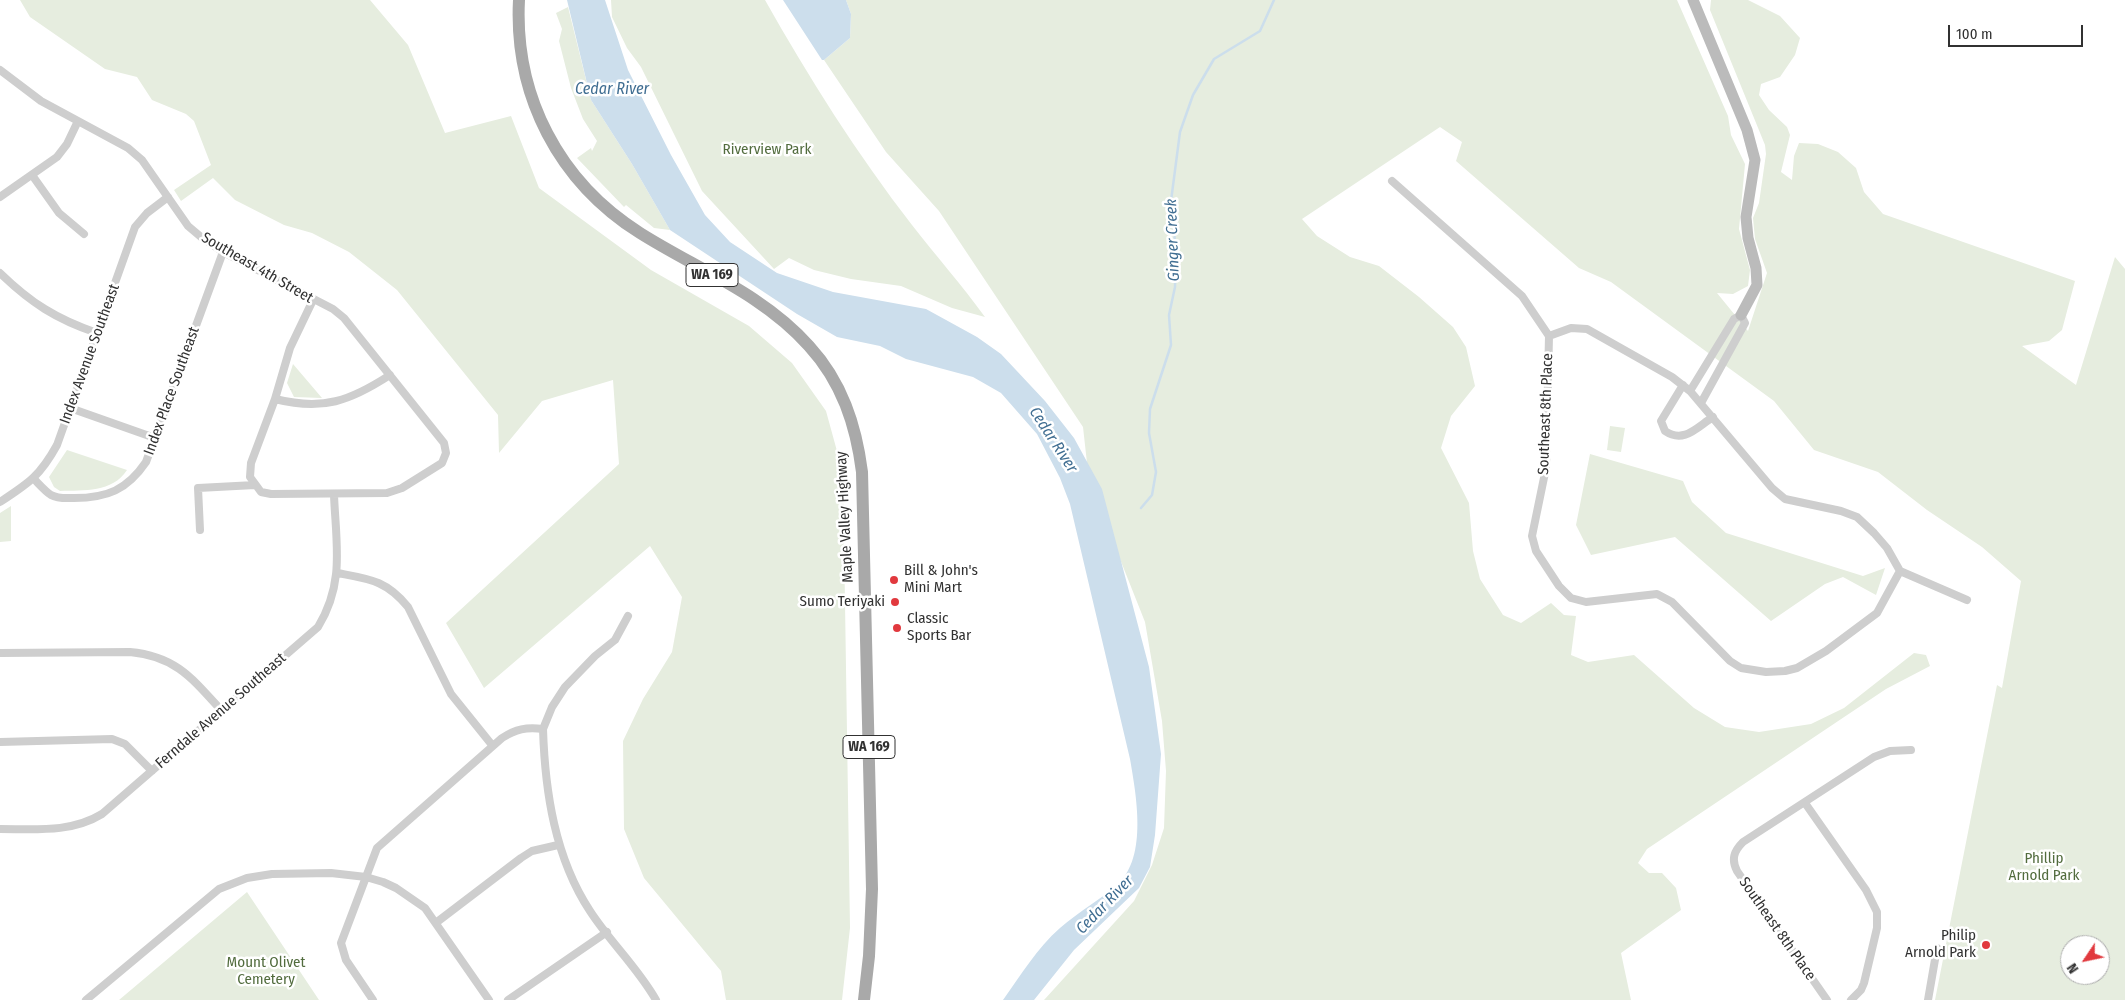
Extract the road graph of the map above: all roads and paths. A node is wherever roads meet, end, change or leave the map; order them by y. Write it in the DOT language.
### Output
graph roads {
  1 [pos="519,0"];
  2 [pos="1693,0"];
  3 [pos="3,72"];
  4 [pos="0,82"];
  5 [pos="78,121"];
  6 [pos="32,175"];
  7 [pos="1392,181"];
  8 [pos="0,197"];
  9 [pos="168,197"];
  10 [pos="84,234"];
  11 [pos="223,252"];
  12 [pos="0,273"];
  13 [pos="312,300"];
  14 [pos="1742,315"];
  15 [pos="97,333"];
  16 [pos="1549,336"];
  17 [pos="390,375"];
  18 [pos="1683,385"];
  19 [pos="1690,391"];
  20 [pos="275,398"];
  21 [pos="1701,403"];
  22 [pos="70,408"];
  23 [pos="1713,417"];
  24 [pos="155,438"];
  25 [pos="34,479"];
  26 [pos="255,485"];
  27 [pos="334,495"];
  28 [pos="0,502"];
  29 [pos="200,530"];
  30 [pos="1900,571"];
  31 [pos="337,573"];
  32 [pos="1967,600"];
  33 [pos="628,616"];
  34 [pos="0,652"];
  35 [pos="221,710"];
  36 [pos="543,729"];
  37 [pos="0,742"];
  38 [pos="492,745"];
  39 [pos="1911,750"];
  40 [pos="152,771"];
  41 [pos="1806,803"];
  42 [pos="0,830"];
  43 [pos="558,845"];
  44 [pos="366,877"];
  45 [pos="437,922"];
  46 [pos="607,932"];
  47 [pos="1937,948"];
  48 [pos="86,1000"];
  49 [pos="374,1000"];
  50 [pos="489,1000"];
  51 [pos="508,1000"];
  52 [pos="656,1000"];
  53 [pos="864,1000"];
  54 [pos="1827,1000"];
  55 [pos="1851,1000"];
  56 [pos="1928,1000"];
  1 -- 53 [label="main road, Maple Valley Highway / WA 169"];
  2 -- 14 [label="street"];
  3 -- 4 [label="street"];
  3 -- 5 [label="street, Southeast 4th Street"];
  5 -- 6 [label="street"];
  5 -- 9 [label="street, Southeast 4th Street"];
  6 -- 8 [label="street"];
  6 -- 10 [label="street"];
  7 -- 16 [label="street, Southeast 8th Place"];
  9 -- 11 [label="street, Southeast 4th Street"];
  9 -- 15 [label="street, Index Avenue Southeast"];
  11 -- 13 [label="street, Southeast 4th Street"];
  11 -- 24 [label="street, Index Place Southeast"];
  12 -- 15 [label="street"];
  13 -- 17 [label="street, Southeast 4th Street"];
  13 -- 20 [label="street"];
  14 -- 19 [label="street"];
  14 -- 21 [label="street"];
  15 -- 22 [label="street, Index Avenue Southeast"];
  16 -- 18 [label="street"];
  16 -- 30 [label="street, Southeast 8th Place"];
  17 -- 20 [label="street"];
  17 -- 27 [label="street, Southeast 4th Street"];
  18 -- 19 [label="street"];
  18 -- 23 [label="street"];
  19 -- 21 [label="street"];
  20 -- 26 [label="street"];
  21 -- 23 [label="street"];
  22 -- 24 [label="street"];
  22 -- 25 [label="street, Index Avenue Southeast"];
  23 -- 30 [label="street"];
  24 -- 25 [label="street, Index Place Southeast"];
  25 -- 28 [label="street, Index Avenue Southeast"];
  26 -- 27 [label="street"];
  26 -- 29 [label="street"];
  27 -- 31 [label="street, Ferndale Avenue Southeast"];
  30 -- 32 [label="street"];
  31 -- 35 [label="street, Ferndale Avenue Southeast"];
  31 -- 38 [label="street"];
  33 -- 36 [label="street"];
  34 -- 35 [label="street"];
  35 -- 40 [label="street, Ferndale Avenue Southeast"];
  36 -- 38 [label="street"];
  36 -- 43 [label="street"];
  37 -- 40 [label="street"];
  38 -- 44 [label="street"];
  39 -- 41 [label="street"];
  40 -- 42 [label="street, Ferndale Avenue Southeast"];
  41 -- 54 [label="street, Southeast 8th Place"];
  41 -- 55 [label="street"];
  43 -- 45 [label="street"];
  43 -- 46 [label="street"];
  44 -- 45 [label="street"];
  44 -- 48 [label="street"];
  44 -- 49 [label="street"];
  45 -- 50 [label="street"];
  46 -- 51 [label="street"];
  46 -- 52 [label="street"];
  47 -- 56 [label="street"];
}
